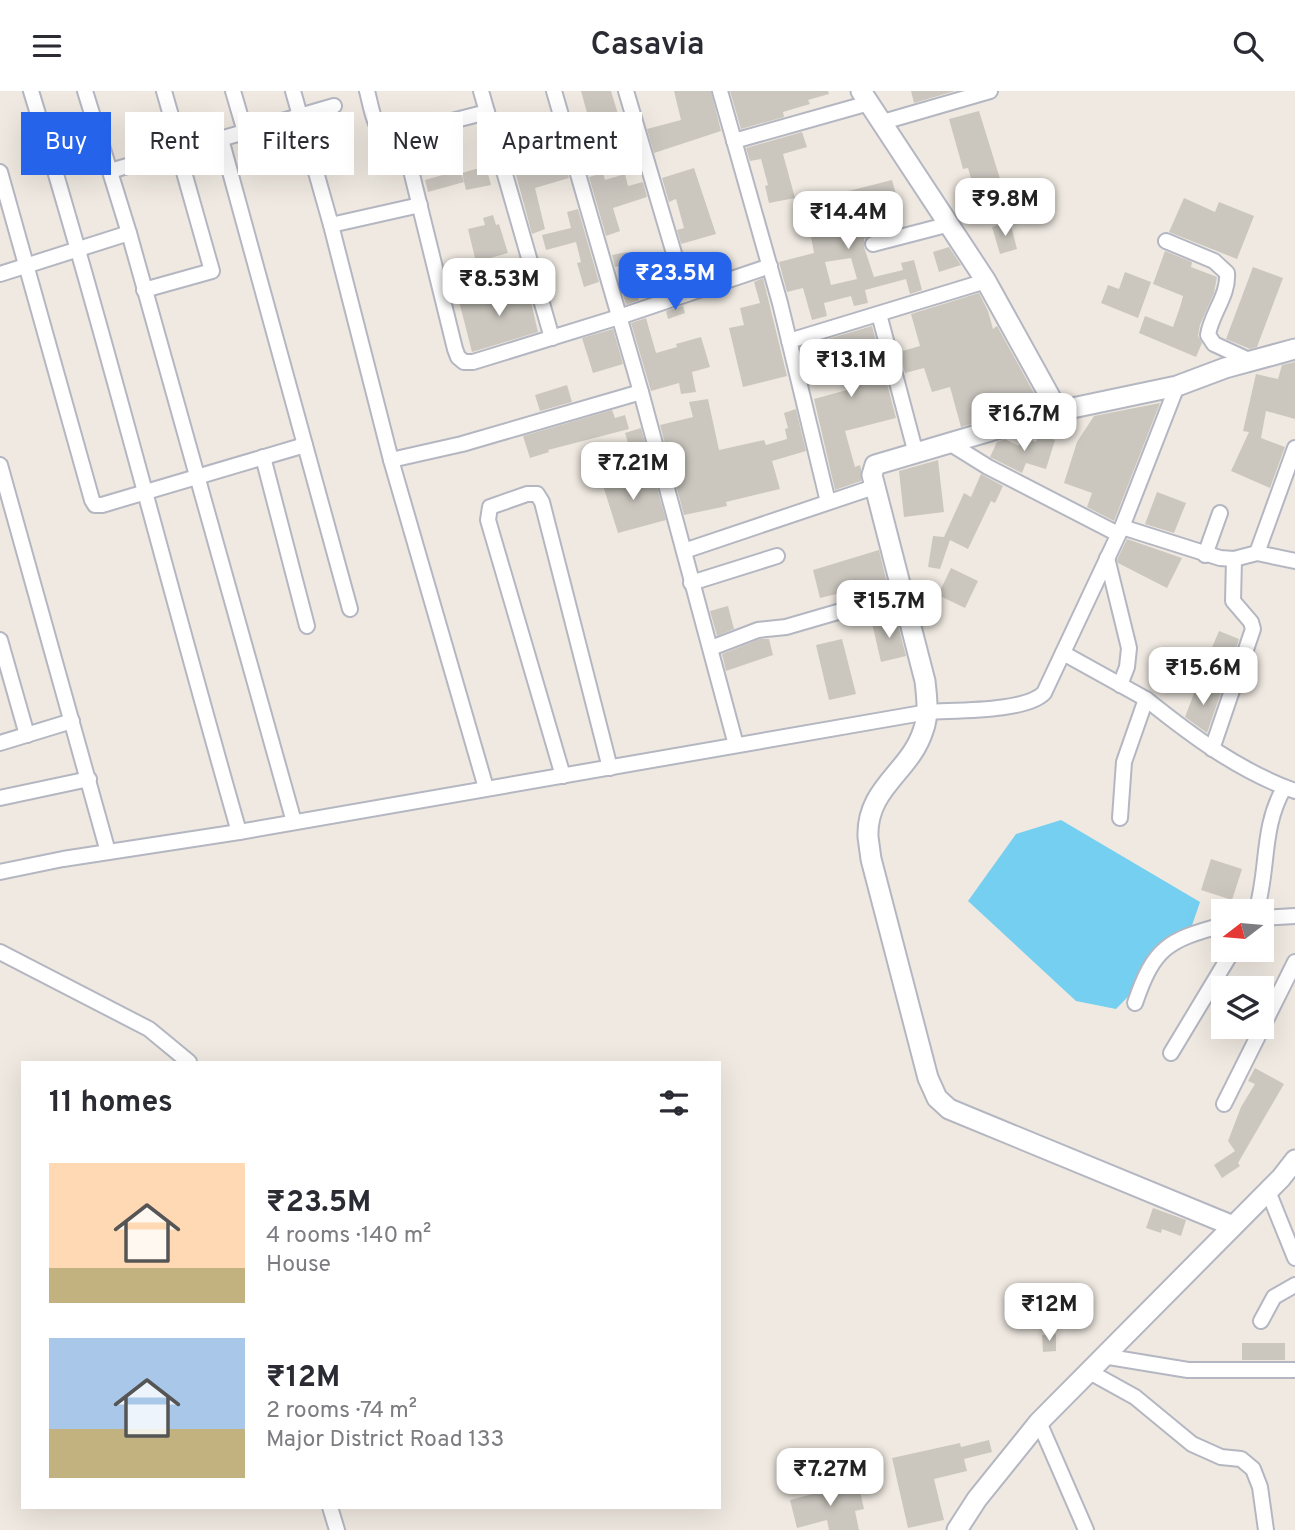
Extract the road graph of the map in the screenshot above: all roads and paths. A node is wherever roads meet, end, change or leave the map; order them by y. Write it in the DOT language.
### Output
graph roads {
  1 [pos="31,91"];
  2 [pos="85,91"];
  3 [pos="164,91"];
  4 [pos="233,91"];
  5 [pos="293,91"];
  6 [pos="367,91"];
  7 [pos="481,91"];
  8 [pos="554,91"];
  9 [pos="626,91"];
  10 [pos="720,91"];
  11 [pos="990,91"];
  12 [pos="865,97"];
  13 [pos="334,106"];
  14 [pos="92,112"];
  15 [pos="169,112"];
  16 [pos="239,112"];
  17 [pos="299,112"];
  18 [pos="315,112"];
  19 [pos="373,112"];
  20 [pos="487,112"];
  21 [pos="883,122"];
  22 [pos="734,141"];
  23 [pos="224,150"];
  24 [pos="0,172"];
  25 [pos="111,174"];
  26 [pos="186,175"];
  27 [pos="317,175"];
  28 [pos="412,175"];
  29 [pos="505,175"];
  30 [pos="420,205"];
  31 [pos="950,224"];
  32 [pos="331,225"];
  33 [pos="129,233"];
  34 [pos="1166,241"];
  35 [pos="873,244"];
  36 [pos="79,249"];
  37 [pos="27,266"];
  38 [pos="770,266"];
  39 [pos="0,274"];
  40 [pos="986,281"];
  41 [pos="144,290"];
  42 [pos="686,294"];
  43 [pos="879,314"];
  44 [pos="619,317"];
  45 [pos="552,338"];
  46 [pos="789,341"];
  47 [pos="1295,349"];
  48 [pos="1251,361"];
  49 [pos="1177,386"];
  50 [pos="641,391"];
  51 [pos="1058,411"];
  52 [pos="951,444"];
  53 [pos="305,445"];
  54 [pos="1295,448"];
  55 [pos="916,454"];
  56 [pos="263,457"];
  57 [pos="391,460"];
  58 [pos="0,465"];
  59 [pos="196,476"];
  60 [pos="874,487"];
  61 [pos="144,491"];
  62 [pos="828,502"];
  63 [pos="1220,513"];
  64 [pos="1120,531"];
  65 [pos="684,551"];
  66 [pos="1257,553"];
  67 [pos="1205,555"];
  68 [pos="777,556"];
  69 [pos="1107,558"];
  70 [pos="1234,559"];
  71 [pos="1295,561"];
  72 [pos="691,583"];
  73 [pos="903,593"];
  74 [pos="349,609"];
  75 [pos="307,626"];
  76 [pos="0,640"];
  77 [pos="711,648"];
  78 [pos="1063,653"];
  79 [pos="1120,685"];
  80 [pos="1146,699"];
  81 [pos="928,712"];
  82 [pos="72,721"];
  83 [pos="27,735"];
  84 [pos="0,743"];
  85 [pos="736,745"];
  86 [pos="1212,749"];
  87 [pos="610,768"];
  88 [pos="563,776"];
  89 [pos="89,779"];
  90 [pos="486,788"];
  91 [pos="1289,790"];
  92 [pos="0,798"];
  93 [pos="1120,818"];
  94 [pos="293,822"];
  95 [pos="239,832"];
  96 [pos="108,852"];
  97 [pos="0,872"];
  98 [pos="1259,899"];
  99 [pos="1295,916"];
  100 [pos="1274,917"];
  101 [pos="1211,928"];
  102 [pos="0,952"];
  103 [pos="1295,961"];
  104 [pos="1225,963"];
  105 [pos="1135,1003"];
  106 [pos="1171,1053"];
  107 [pos="188,1061"];
  108 [pos="1224,1104"];
  109 [pos="1295,1160"];
  110 [pos="1268,1191"];
  111 [pos="1233,1226"];
  112 [pos="1295,1258"];
  113 [pos="1295,1285"];
  114 [pos="1261,1321"];
  115 [pos="1102,1356"];
  116 [pos="1295,1370"];
  117 [pos="1088,1371"];
  118 [pos="1039,1422"];
  119 [pos="331,1509"];
  120 [pos="337,1530"];
  121 [pos="957,1530"];
  122 [pos="1086,1530"];
  123 [pos="1266,1530"];
  1 -- 36 [label="street"];
  2 -- 14 [label="street"];
  3 -- 15 [label="street"];
  4 -- 16 [label="street"];
  5 -- 17 [label="street"];
  6 -- 19 [label="street"];
  7 -- 20 [label="street"];
  8 -- 44 [label="street"];
  9 -- 42 [label="street"];
  10 -- 22 [label="street"];
  11 -- 21 [label="street"];
  12 -- 21 [label="street"];
  12 -- 22 [label="street"];
  13 -- 18 [label="street"];
  21 -- 31 [label="street"];
  22 -- 38 [label="street"];
  23 -- 53 [label="street"];
  24 -- 37 [label="street"];
  25 -- 33 [label="street"];
  26 -- 41 [label="street"];
  27 -- 32 [label="street"];
  28 -- 30 [label="street"];
  29 -- 45 [label="street"];
  30 -- 32 [label="street"];
  30 -- 45 [label="street"];
  31 -- 35 [label="street"];
  31 -- 40 [label="street"];
  32 -- 57 [label="street"];
  33 -- 36 [label="street"];
  33 -- 41 [label="street"];
  34 -- 48 [label="street"];
  36 -- 37 [label="street"];
  36 -- 61 [label="street"];
  37 -- 39 [label="street"];
  37 -- 61 [label="street"];
  38 -- 42 [label="street"];
  38 -- 46 [label="street"];
  40 -- 43 [label="street"];
  40 -- 51 [label="street"];
  41 -- 59 [label="street"];
  42 -- 44 [label="street"];
  43 -- 46 [label="street"];
  43 -- 55 [label="street"];
  44 -- 45 [label="street"];
  44 -- 50 [label="street"];
  46 -- 62 [label="street"];
  47 -- 48 [label="street"];
  48 -- 49 [label="street"];
  49 -- 51 [label="street"];
  49 -- 64 [label="street"];
  50 -- 57 [label="street"];
  50 -- 65 [label="street"];
  51 -- 52 [label="street"];
  52 -- 55 [label="street"];
  52 -- 64 [label="street"];
  53 -- 56 [label="street"];
  53 -- 74 [label="street"];
  54 -- 66 [label="street"];
  55 -- 60 [label="street"];
  56 -- 59 [label="street"];
  56 -- 75 [label="street"];
  57 -- 90 [label="street"];
  58 -- 82 [label="street"];
  59 -- 61 [label="street"];
  59 -- 94 [label="street"];
  60 -- 62 [label="street"];
  60 -- 73 [label="street"];
  61 -- 95 [label="street"];
  62 -- 65 [label="street"];
  63 -- 67 [label="street"];
  64 -- 67 [label="street"];
  64 -- 69 [label="street"];
  65 -- 72 [label="street"];
  66 -- 70 [label="street"];
  66 -- 71 [label="street"];
  67 -- 70 [label="street"];
  68 -- 72 [label="street"];
  69 -- 78 [label="street"];
  69 -- 79 [label="street"];
  70 -- 86 [label="street"];
  72 -- 77 [label="street"];
  73 -- 77 [label="street"];
  73 -- 81 [label="street"];
  76 -- 83 [label="street"];
  77 -- 85 [label="street"];
  78 -- 79 [label="street"];
  78 -- 81 [label="street"];
  79 -- 80 [label="street"];
  80 -- 86 [label="street"];
  80 -- 93 [label="street"];
  81 -- 85 [label="street"];
  81 -- 111 [label="street"];
  82 -- 83 [label="street"];
  82 -- 89 [label="street"];
  83 -- 84 [label="street"];
  85 -- 87 [label="street"];
  86 -- 91 [label="street"];
  87 -- 88 [label="street"];
  87 -- 88 [label="street"];
  88 -- 90 [label="street"];
  89 -- 92 [label="street"];
  89 -- 96 [label="street"];
  90 -- 94 [label="street"];
  91 -- 98 [label="street"];
  94 -- 95 [label="street"];
  95 -- 96 [label="street"];
  96 -- 97 [label="street"];
  99 -- 100 [label="street"];
  101 -- 105 [label="street"];
  102 -- 107 [label="street"];
  103 -- 108 [label="street"];
  104 -- 106 [label="street"];
  109 -- 110 [label="street"];
  110 -- 111 [label="street"];
  110 -- 112 [label="street"];
  111 -- 115 [label="street"];
  113 -- 114 [label="street"];
  115 -- 116 [label="street"];
  115 -- 117 [label="street"];
  117 -- 118 [label="street"];
  117 -- 123 [label="street"];
  118 -- 121 [label="street"];
  118 -- 122 [label="street"];
  119 -- 120 [label="street"];
}
